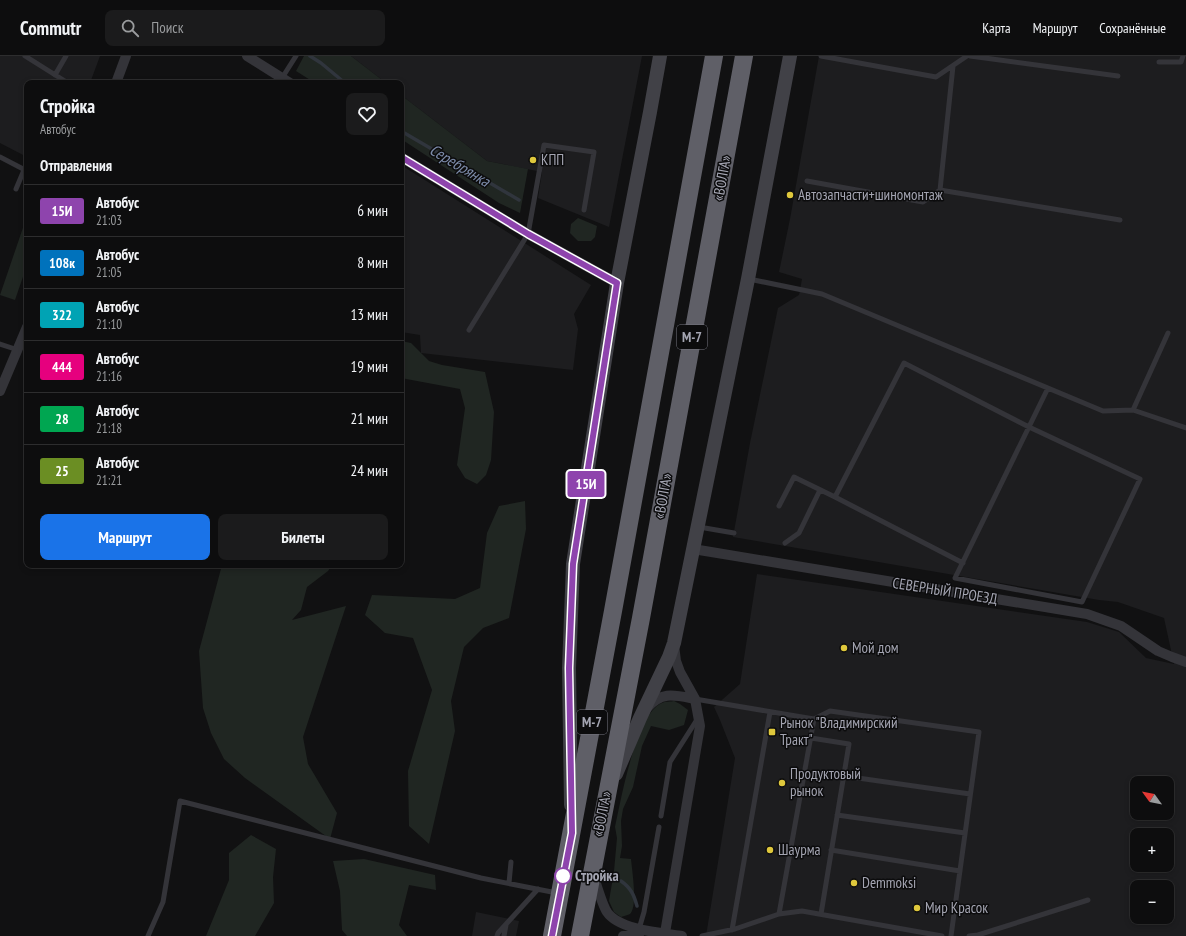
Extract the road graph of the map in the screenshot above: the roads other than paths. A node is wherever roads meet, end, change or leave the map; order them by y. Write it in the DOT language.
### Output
graph roads {
  1 [pos="25,56"];
  2 [pos="66,56"];
  3 [pos="126,56"];
  4 [pos="247,56"];
  5 [pos="296,56"];
  6 [pos="660,56"];
  7 [pos="714,56"];
  8 [pos="744,56"];
  9 [pos="790,56"];
  10 [pos="821,56"];
  11 [pos="967,56"];
  12 [pos="970,56"];
  13 [pos="1183,56"];
  14 [pos="1159,62"];
  15 [pos="953,66"];
  16 [pos="55,74"];
  17 [pos="1118,76"];
  18 [pos="64,80"];
  19 [pos="117,80"];
  20 [pos="286,80"];
  21 [pos="0,157"];
  22 [pos="404,159"];
  23 [pos="24,170"];
  24 [pos="24,175"];
  25 [pos="807,181"];
  26 [pos="16,189"];
  27 [pos="940,190"];
  28 [pos="584,210"];
  29 [pos="1120,220"];
  30 [pos="528,234"];
  31 [pos="748,278"];
  32 [pos="617,283"];
  33 [pos="469,330"];
  34 [pos="1168,333"];
  35 [pos="24,335"];
  36 [pos="0,344"];
  37 [pos="18,350"];
  38 [pos="1048,388"];
  39 [pos="0,392"];
  40 [pos="1133,410"];
  41 [pos="1029,427"];
  42 [pos="1186,428"];
  43 [pos="820,490"];
  44 [pos="835,498"];
  45 [pos="779,506"];
  46 [pos="698,527"];
  47 [pos="734,533"];
  48 [pos="785,543"];
  49 [pos="693,549"];
  50 [pos="963,563"];
  51 [pos="674,643"];
  52 [pos="1186,662"];
  53 [pos="695,699"];
  54 [pos="643,712"];
  55 [pos="770,712"];
  56 [pos="699,718"];
  57 [pos="814,719"];
  58 [pos="811,738"];
  59 [pos="844,776"];
  60 [pos="970,794"];
  61 [pos="605,801"];
  62 [pos="837,815"];
  63 [pos="661,816"];
  64 [pos="659,827"];
  65 [pos="572,833"];
  66 [pos="965,833"];
  67 [pos="831,850"];
  68 [pos="511,862"];
  69 [pos="592,871"];
  70 [pos="960,871"];
  71 [pos="509,884"];
  72 [pos="538,889"];
  73 [pos="560,893"];
  74 [pos="1088,900"];
  75 [pos="779,914"];
  76 [pos="821,914"];
  77 [pos="506,924"];
  78 [pos="732,930"];
  79 [pos="639,932"];
  80 [pos="665,933"];
  81 [pos="497,935"];
  82 [pos="148,936"];
  83 [pos="504,936"];
  84 [pos="552,936"];
  85 [pos="580,936"];
  86 [pos="623,936"];
  87 [pos="682,936"];
  88 [pos="702,936"];
  89 [pos="942,936"];
  90 [pos="951,936"];
  91 [pos="969,936"];
  1 -- 16 [label="lane"];
  2 -- 16 [label="lane"];
  3 -- 19 [label="street"];
  4 -- 20 [label="street"];
  5 -- 20 [label="lane"];
  6 -- 32 [label="street"];
  7 -- 65 [label="highway, «ВОЛГА» / М-7"];
  8 -- 61 [label="highway, «ВОЛГА» / М-7"];
  9 -- 31 [label="street"];
  10 -- 15 [label="lane"];
  11 -- 15 [label="lane"];
  12 -- 17 [label="lane"];
  13 -- 14 [label="lane"];
  15 -- 27 [label="lane"];
  16 -- 18 [label="lane"];
  21 -- 23 [label="lane"];
  22 -- 30 [label="street"];
  24 -- 26 [label="lane"];
  25 -- 27 [label="lane"];
  27 -- 29 [label="lane"];
  28 -- 30 [label="lane"];
  30 -- 32 [label="street"];
  30 -- 33 [label="lane"];
  31 -- 38 [label="lane"];
  31 -- 46 [label="street"];
  32 -- 65 [label="street"];
  34 -- 40 [label="lane"];
  35 -- 37 [label="street"];
  36 -- 37 [label="lane"];
  37 -- 39 [label="street"];
  38 -- 40 [label="lane"];
  38 -- 41 [label="lane"];
  40 -- 42 [label="lane"];
  41 -- 44 [label="lane"];
  41 -- 50 [label="lane"];
  41 -- 50 [label="lane"];
  43 -- 44 [label="lane"];
  43 -- 45 [label="lane"];
  43 -- 48 [label="lane"];
  44 -- 50 [label="lane"];
  46 -- 47 [label="lane"];
  46 -- 49 [label="street"];
  49 -- 51 [label="street"];
  49 -- 52 [label="street, СЕВЕРНЫЙ ПРОЕЗД"];
  51 -- 53 [label="street"];
  51 -- 54 [label="street"];
  53 -- 54 [label="street"];
  53 -- 55 [label="lane"];
  53 -- 56 [label="street"];
  54 -- 61 [label="street"];
  55 -- 57 [label="lane"];
  55 -- 78 [label="lane"];
  56 -- 63 [label="lane"];
  56 -- 80 [label="street"];
  57 -- 58 [label="lane"];
  57 -- 60 [label="lane"];
  58 -- 59 [label="lane"];
  58 -- 75 [label="lane"];
  59 -- 60 [label="lane"];
  59 -- 62 [label="lane"];
  60 -- 66 [label="lane"];
  61 -- 69 [label="highway, «ВОЛГА» / М-7"];
  62 -- 66 [label="lane"];
  62 -- 67 [label="lane"];
  64 -- 79 [label="lane"];
  65 -- 73 [label="highway, «ВОЛГА» / М-7"];
  66 -- 70 [label="lane"];
  67 -- 70 [label="lane"];
  67 -- 76 [label="lane"];
  68 -- 71 [label="lane"];
  69 -- 79 [label="street"];
  69 -- 85 [label="highway, «ВОЛГА» / М-7"];
  70 -- 90 [label="lane"];
  71 -- 72 [label="lane"];
  71 -- 82 [label="lane"];
  72 -- 73 [label="lane"];
  72 -- 77 [label="lane"];
  73 -- 84 [label="highway, «ВОЛГА» / М-7"];
  74 -- 91 [label="lane"];
  75 -- 76 [label="lane"];
  75 -- 78 [label="lane"];
  76 -- 89 [label="lane"];
  77 -- 81 [label="lane"];
  77 -- 83 [label="lane"];
  78 -- 88 [label="lane"];
  79 -- 80 [label="street"];
  79 -- 86 [label="street"];
  80 -- 87 [label="street"];
}
